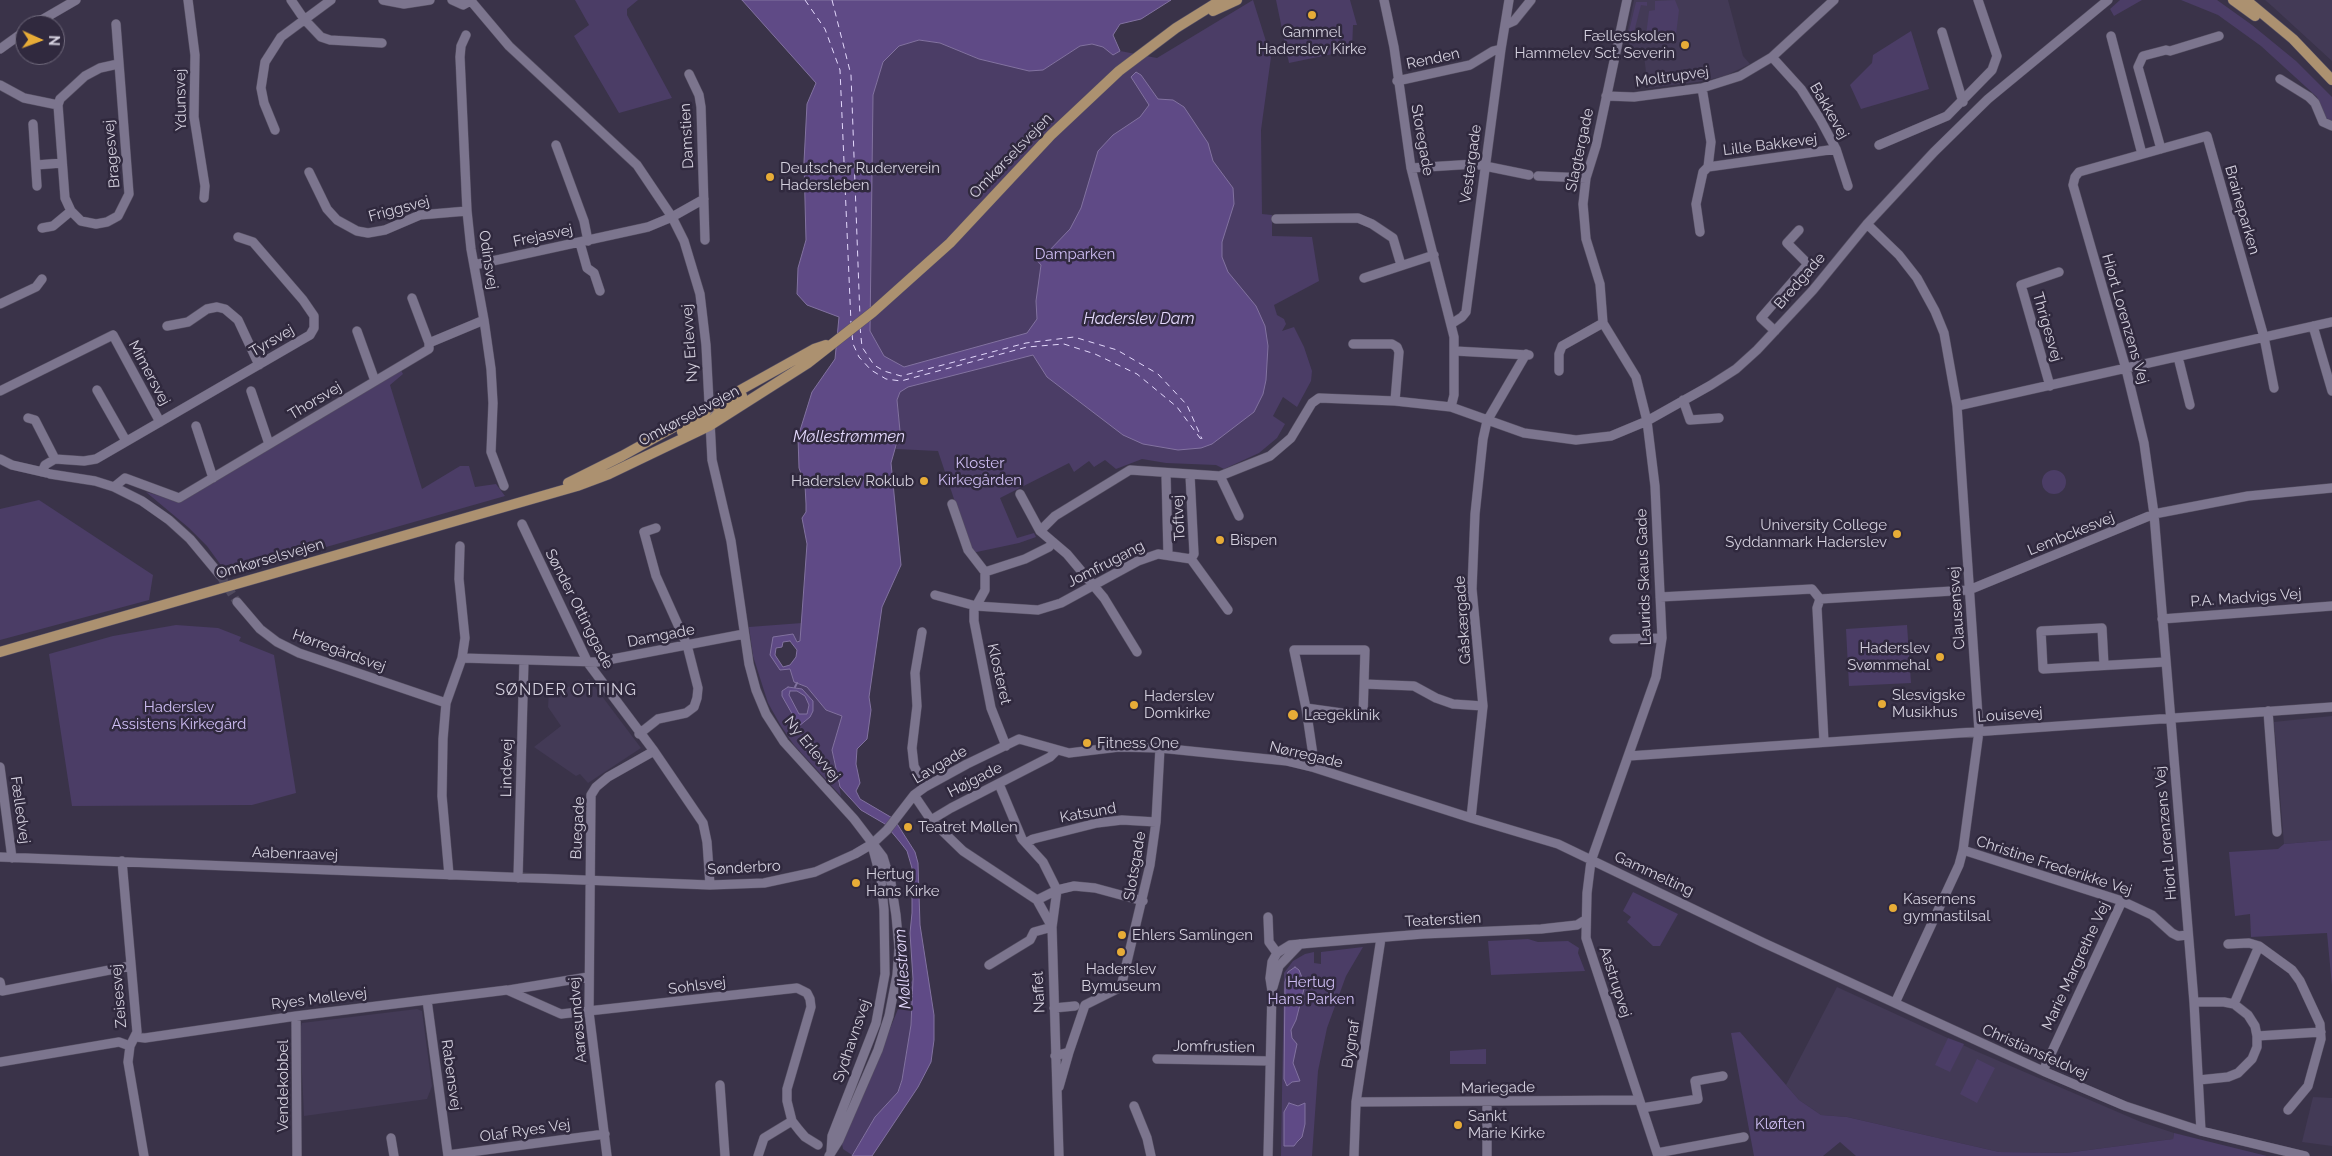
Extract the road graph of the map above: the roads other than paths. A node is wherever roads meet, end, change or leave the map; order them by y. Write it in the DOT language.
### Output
graph roads {
  1 [pos="76,0"];
  2 [pos="188,0"];
  3 [pos="291,0"];
  4 [pos="331,0"];
  5 [pos="383,0"];
  6 [pos="430,0"];
  7 [pos="452,0"];
  8 [pos="1208,0"];
  9 [pos="1221,0"];
  10 [pos="1237,0"];
  11 [pos="1385,0"];
  12 [pos="1509,0"];
  13 [pos="1531,0"];
  14 [pos="1627,0"];
  15 [pos="1834,0"];
  16 [pos="1978,0"];
  17 [pos="2108,0"];
  18 [pos="2233,0"];
  19 [pos="2246,0"];
  20 [pos="472,1"];
  21 [pos="50,15"];
  22 [pos="304,19"];
  23 [pos="116,24"];
  24 [pos="1505,25"];
  25 [pos="1176,28"];
  26 [pos="1942,32"];
  27 [pos="466,36"];
  28 [pos="2111,36"];
  29 [pos="2219,36"];
  30 [pos="15,38"];
  31 [pos="382,43"];
  32 [pos="0,49"];
  33 [pos="1501,49"];
  34 [pos="1772,57"];
  35 [pos="2311,59"];
  36 [pos="118,64"];
  37 [pos="689,74"];
  38 [pos="2280,79"];
  39 [pos="2332,80"];
  40 [pos="1397,81"];
  41 [pos="0,85"];
  42 [pos="1702,88"];
  43 [pos="1606,96"];
  44 [pos="1963,102"];
  45 [pos="58,105"];
  46 [pos="33,124"];
  47 [pos="2332,126"];
  48 [pos="275,130"];
  49 [pos="556,145"];
  50 [pos="1879,145"];
  51 [pos="2161,148"];
  52 [pos="1836,149"];
  53 [pos="2142,154"];
  54 [pos="62,163"];
  55 [pos="36,164"];
  56 [pos="1484,166"];
  57 [pos="1708,167"];
  58 [pos="1411,168"];
  59 [pos="309,172"];
  60 [pos="1586,178"];
  61 [pos="37,186"];
  62 [pos="1848,186"];
  63 [pos="204,198"];
  64 [pos="704,199"];
  65 [pos="71,211"];
  66 [pos="467,211"];
  67 [pos="672,217"];
  68 [pos="1276,219"];
  69 [pos="1867,224"];
  70 [pos="42,228"];
  71 [pos="1799,230"];
  72 [pos="1700,232"];
  73 [pos="238,237"];
  74 [pos="705,240"];
  75 [pos="584,242"];
  76 [pos="1434,255"];
  77 [pos="474,265"];
  78 [pos="1401,265"];
  79 [pos="2059,272"];
  80 [pos="1364,278"];
  81 [pos="42,279"];
  82 [pos="600,291"];
  83 [pos="412,298"];
  84 [pos="0,304"];
  85 [pos="484,320"];
  86 [pos="2332,322"];
  87 [pos="1603,323"];
  88 [pos="1451,324"];
  89 [pos="167,326"];
  90 [pos="2313,326"];
  91 [pos="357,331"];
  92 [pos="1775,331"];
  93 [pos="2264,337"];
  94 [pos="430,343"];
  95 [pos="832,343"];
  96 [pos="1353,344"];
  97 [pos="1455,351"];
  98 [pos="2178,357"];
  99 [pos="2327,358"];
  100 [pos="259,364"];
  101 [pos="2126,369"];
  102 [pos="1560,370"];
  103 [pos="774,371"];
  104 [pos="375,381"];
  105 [pos="2050,386"];
  106 [pos="2274,388"];
  107 [pos="2332,389"];
  108 [pos="98,390"];
  109 [pos="251,391"];
  110 [pos="0,392"];
  111 [pos="1683,400"];
  112 [pos="1395,401"];
  113 [pos="2190,405"];
  114 [pos="1956,406"];
  115 [pos="1451,407"];
  116 [pos="708,408"];
  117 [pos="28,418"];
  118 [pos="1719,418"];
  119 [pos="1487,421"];
  120 [pos="160,422"];
  121 [pos="1647,422"];
  122 [pos="196,426"];
  123 [pos="709,426"];
  124 [pos="126,441"];
  125 [pos="269,444"];
  126 [pos="645,457"];
  127 [pos="0,459"];
  128 [pos="55,459"];
  129 [pos="46,473"];
  130 [pos="1166,474"];
  131 [pos="1190,474"];
  132 [pos="1220,476"];
  133 [pos="213,478"];
  134 [pos="504,486"];
  135 [pos="114,487"];
  136 [pos="2332,488"];
  137 [pos="547,494"];
  138 [pos="1020,494"];
  139 [pos="952,504"];
  140 [pos="2154,514"];
  141 [pos="1239,516"];
  142 [pos="522,524"];
  143 [pos="656,528"];
  144 [pos="1040,531"];
  145 [pos="1053,542"];
  146 [pos="460,546"];
  147 [pos="1168,555"];
  148 [pos="1191,559"];
  149 [pos="985,572"];
  150 [pos="220,575"];
  151 [pos="1094,585"];
  152 [pos="1969,590"];
  153 [pos="935,595"];
  154 [pos="1660,597"];
  155 [pos="1820,599"];
  156 [pos="237,602"];
  157 [pos="976,606"];
  158 [pos="2332,606"];
  159 [pos="1228,610"];
  160 [pos="2162,619"];
  161 [pos="922,632"];
  162 [pos="744,634"];
  163 [pos="1662,638"];
  164 [pos="1614,639"];
  165 [pos="686,645"];
  166 [pos="0,652"];
  167 [pos="1138,652"];
  168 [pos="462,658"];
  169 [pos="524,660"];
  170 [pos="2165,662"];
  171 [pos="588,663"];
  172 [pos="2104,666"];
  173 [pos="1364,684"];
  174 [pos="446,703"];
  175 [pos="1483,706"];
  176 [pos="2332,707"];
  177 [pos="1306,708"];
  178 [pos="2268,711"];
  179 [pos="2170,718"];
  180 [pos="1978,731"];
  181 [pos="640,734"];
  182 [pos="1019,739"];
  183 [pos="1824,742"];
  184 [pos="1006,746"];
  185 [pos="1160,748"];
  186 [pos="1056,751"];
  187 [pos="654,752"];
  188 [pos="1629,756"];
  189 [pos="0,767"];
  190 [pos="1312,767"];
  191 [pos="999,784"];
  192 [pos="925,787"];
  193 [pos="914,795"];
  194 [pos="1471,818"];
  195 [pos="931,820"];
  196 [pos="1156,822"];
  197 [pos="887,830"];
  198 [pos="2277,832"];
  199 [pos="1530,835"];
  200 [pos="1026,843"];
  201 [pos="872,844"];
  202 [pos="1963,850"];
  203 [pos="0,857"];
  204 [pos="12,858"];
  205 [pos="122,860"];
  206 [pos="1591,861"];
  207 [pos="449,875"];
  208 [pos="518,878"];
  209 [pos="589,881"];
  210 [pos="710,885"];
  211 [pos="1057,890"];
  212 [pos="1037,900"];
  213 [pos="2122,901"];
  214 [pos="1143,902"];
  215 [pos="1268,917"];
  216 [pos="1585,920"];
  217 [pos="1052,927"];
  218 [pos="2188,935"];
  219 [pos="1381,938"];
  220 [pos="1764,943"];
  221 [pos="1300,944"];
  222 [pos="2228,944"];
  223 [pos="2259,946"];
  224 [pos="1277,953"];
  225 [pos="990,965"];
  226 [pos="130,966"];
  227 [pos="588,977"];
  228 [pos="0,982"];
  229 [pos="1121,987"];
  230 [pos="507,990"];
  231 [pos="1272,991"];
  232 [pos="426,1000"];
  233 [pos="2194,1002"];
  234 [pos="1895,1003"];
  235 [pos="2234,1004"];
  236 [pos="1075,1006"];
  237 [pos="1054,1008"];
  238 [pos="589,1012"];
  239 [pos="296,1016"];
  240 [pos="2321,1032"];
  241 [pos="2257,1036"];
  242 [pos="136,1037"];
  243 [pos="130,1046"];
  244 [pos="1069,1052"];
  245 [pos="1055,1056"];
  246 [pos="1157,1059"];
  247 [pos="1270,1061"];
  248 [pos="0,1062"];
  249 [pos="2043,1071"];
  250 [pos="1723,1076"];
  251 [pos="2199,1080"];
  252 [pos="720,1085"];
  253 [pos="1056,1094"];
  254 [pos="1356,1102"];
  255 [pos="1487,1102"];
  256 [pos="1640,1104"];
  257 [pos="1134,1106"];
  258 [pos="2288,1110"];
  259 [pos="792,1122"];
  260 [pos="2201,1131"];
  261 [pos="605,1134"];
  262 [pos="1744,1137"];
  263 [pos="391,1138"];
  264 [pos="818,1145"];
  265 [pos="448,1155"];
  266 [pos="833,1155"];
  267 [pos="1658,1155"];
  268 [pos="2300,1155"];
  269 [pos="144,1156"];
  270 [pos="297,1156"];
  271 [pos="394,1156"];
  272 [pos="607,1156"];
  273 [pos="725,1156"];
  274 [pos="758,1156"];
  275 [pos="1059,1156"];
  276 [pos="1151,1156"];
  277 [pos="1268,1156"];
  278 [pos="1354,1156"];
  279 [pos="1487,1156"];
  1 -- 21 [label="street"];
  2 -- 63 [label="street, Ydunsvej"];
  3 -- 22 [label="street"];
  4 -- 22 [label="street"];
  5 -- 6 [label="street"];
  7 -- 20 [label="street"];
  8 -- 25 [label="main road"];
  9 -- 25 [label="main road, Omkørselsvejen"];
  10 -- 25 [label="main road"];
  11 -- 40 [label="street, Storegade"];
  12 -- 24 [label="street, Vestergade"];
  13 -- 24 [label="street"];
  14 -- 43 [label="street, Slagtergade"];
  15 -- 34 [label="street, Moltrupvej"];
  16 -- 44 [label="street"];
  17 -- 69 [label="street, Bredgade"];
  18 -- 35 [label="main road"];
  19 -- 35 [label="main road"];
  20 -- 67 [label="street, Ny Erlevvej"];
  22 -- 31 [label="street"];
  22 -- 48 [label="street"];
  23 -- 36 [label="street, Bragesvej"];
  24 -- 33 [label="street, Vestergade"];
  25 -- 95 [label="main road, Omkørselsvejen"];
  26 -- 44 [label="street"];
  27 -- 66 [label="street, Odinsvej"];
  28 -- 53 [label="street"];
  29 -- 51 [label="street"];
  30 -- 32 [label="street"];
  33 -- 40 [label="street, Renden"];
  33 -- 56 [label="street, Vestergade"];
  34 -- 42 [label="street, Moltrupvej"];
  34 -- 52 [label="street, Bakkevej"];
  35 -- 39 [label="main road"];
  36 -- 45 [label="street"];
  36 -- 65 [label="street, Bragesvej"];
  37 -- 64 [label="street, Damstien"];
  38 -- 47 [label="street"];
  40 -- 58 [label="street, Storegade"];
  41 -- 45 [label="street"];
  42 -- 43 [label="street, Moltrupvej"];
  42 -- 57 [label="street"];
  43 -- 60 [label="street, Slagtergade"];
  44 -- 50 [label="street"];
  45 -- 54 [label="street"];
  46 -- 55 [label="street"];
  49 -- 75 [label="street, Frejasvej"];
  51 -- 53 [label="street, Braineparken"];
  51 -- 93 [label="street, Braineparken"];
  52 -- 57 [label="street, Lille Bakkevej"];
  52 -- 62 [label="street, Bakkevej"];
  53 -- 101 [label="street, Hiort Lorenzens Vej"];
  54 -- 55 [label="street"];
  54 -- 65 [label="street"];
  55 -- 61 [label="street"];
  56 -- 58 [label="street"];
  56 -- 60 [label="street"];
  56 -- 88 [label="street, Vestergade"];
  57 -- 72 [label="street"];
  58 -- 76 [label="street, Storegade"];
  59 -- 66 [label="street, Friggsvej"];
  60 -- 87 [label="street, Slagtergade"];
  64 -- 67 [label="street"];
  64 -- 74 [label="street, Damstien"];
  65 -- 70 [label="street"];
  66 -- 77 [label="street, Odinsvej"];
  67 -- 75 [label="street, Frejasvej"];
  67 -- 116 [label="street, Ny Erlevvej"];
  68 -- 78 [label="street"];
  69 -- 92 [label="street, Bredgade"];
  69 -- 114 [label="street, Clausensvej"];
  71 -- 92 [label="street"];
  73 -- 100 [label="street, Tyrsvej"];
  75 -- 77 [label="street, Frejasvej"];
  75 -- 82 [label="street"];
  76 -- 78 [label="street"];
  76 -- 88 [label="street, Storegade"];
  77 -- 85 [label="street, Odinsvej"];
  78 -- 80 [label="street"];
  79 -- 105 [label="street, Thrigesvej"];
  81 -- 84 [label="street"];
  83 -- 94 [label="street"];
  85 -- 94 [label="street, Thorsvej"];
  85 -- 134 [label="street, Odinsvej"];
  86 -- 90 [label="street, Thrigesvej"];
  87 -- 102 [label="street"];
  87 -- 121 [label="street, Laurids Skaus Gade"];
  88 -- 97 [label="street, Storegade"];
  89 -- 100 [label="street"];
  90 -- 93 [label="street, Thrigesvej"];
  90 -- 99 [label="street"];
  91 -- 104 [label="street"];
  92 -- 111 [label="street, Bredgade"];
  93 -- 98 [label="street, Thrigesvej"];
  93 -- 106 [label="street"];
  94 -- 104 [label="street, Thorsvej"];
  95 -- 103 [label="main road, Omkørselsvejen"];
  95 -- 123 [label="main road, Omkørselsvejen"];
  96 -- 112 [label="street"];
  97 -- 115 [label="street, Storegade"];
  97 -- 119 [label="street, Gåskærgade"];
  98 -- 101 [label="street, Thrigesvej"];
  98 -- 113 [label="street"];
  99 -- 107 [label="street"];
  100 -- 120 [label="street, Tyrsvej"];
  101 -- 105 [label="street, Thrigesvej"];
  101 -- 140 [label="street, Hiort Lorenzens Vej"];
  103 -- 116 [label="main road, Omkørselsvejen"];
  103 -- 123 [label="main road"];
  104 -- 125 [label="street, Thorsvej"];
  105 -- 114 [label="street, Thrigesvej"];
  108 -- 124 [label="street"];
  109 -- 125 [label="street"];
  110 -- 120 [label="street, Mimersvej"];
  111 -- 118 [label="street"];
  111 -- 121 [label="street, Bredgade"];
  112 -- 115 [label="street, Bredgade"];
  112 -- 132 [label="street, Bredgade"];
  114 -- 152 [label="street, Clausensvej"];
  115 -- 119 [label="street, Bredgade"];
  116 -- 123 [label="street, Ny Erlevvej"];
  116 -- 126 [label="main road"];
  116 -- 137 [label="main road, Omkørselsvejen"];
  117 -- 128 [label="street"];
  119 -- 121 [label="street, Bredgade"];
  119 -- 175 [label="street, Gåskærgade"];
  120 -- 124 [label="street, Mimersvej"];
  121 -- 154 [label="street, Laurids Skaus Gade"];
  122 -- 133 [label="street"];
  123 -- 126 [label="main road, Omkørselsvejen"];
  123 -- 162 [label="street, Ny Erlevvej"];
  124 -- 128 [label="street, Mimersvej"];
  125 -- 133 [label="street, Thorsvej"];
  126 -- 137 [label="main road, Omkørselsvejen"];
  127 -- 129 [label="street"];
  128 -- 129 [label="street"];
  129 -- 135 [label="street"];
  130 -- 131 [label="street"];
  130 -- 144 [label="street"];
  130 -- 147 [label="street"];
  131 -- 132 [label="street"];
  131 -- 148 [label="street, Toftvej"];
  132 -- 141 [label="street"];
  133 -- 135 [label="street, Thorsvej"];
  135 -- 150 [label="street"];
  136 -- 140 [label="street, Lembckesvej"];
  137 -- 166 [label="main road, Omkørselsvejen"];
  138 -- 144 [label="street"];
  139 -- 149 [label="street"];
  140 -- 152 [label="street, Lembckesvej"];
  140 -- 160 [label="street, Hiort Lorenzens Vej"];
  142 -- 171 [label="street, Sønder Ottinggade"];
  143 -- 165 [label="street"];
  144 -- 145 [label="street"];
  145 -- 149 [label="street"];
  145 -- 151 [label="street"];
  146 -- 168 [label="street"];
  147 -- 148 [label="street, Jomfrugang"];
  147 -- 151 [label="street, Jomfrugang"];
  148 -- 159 [label="street"];
  149 -- 157 [label="street, Klosteret"];
  151 -- 157 [label="street, Jomfrugang"];
  151 -- 167 [label="street"];
  152 -- 155 [label="street, Lembckesvej"];
  152 -- 180 [label="street, Clausensvej"];
  153 -- 157 [label="street"];
  154 -- 155 [label="street, Lembckesvej"];
  154 -- 163 [label="street, Laurids Skaus Gade"];
  155 -- 183 [label="street"];
  156 -- 174 [label="street, Hørregårdsvej"];
  157 -- 184 [label="street, Klosteret"];
  158 -- 160 [label="street, P.A. Madvigs Vej"];
  160 -- 170 [label="street, Hiort Lorenzens Vej"];
  161 -- 192 [label="street"];
  162 -- 165 [label="street, Damgade"];
  162 -- 201 [label="street, Ny Erlevvej"];
  163 -- 164 [label="street"];
  163 -- 188 [label="street, Laurids Skaus Gade"];
  165 -- 171 [label="street, Damgade"];
  165 -- 181 [label="street"];
  168 -- 169 [label="street, Damgade"];
  168 -- 174 [label="street"];
  169 -- 171 [label="street, Damgade"];
  169 -- 208 [label="street, Lindevej"];
  170 -- 172 [label="street"];
  170 -- 179 [label="street, Hiort Lorenzens Vej"];
  171 -- 181 [label="street, Sønder Ottinggade"];
  172 -- 172 [label="street"];
  173 -- 175 [label="street"];
  173 -- 177 [label="street"];
  173 -- 177 [label="street"];
  174 -- 207 [label="street"];
  175 -- 194 [label="street, Gåskærgade"];
  176 -- 178 [label="street, Louisevej"];
  177 -- 190 [label="street"];
  178 -- 179 [label="street, Louisevej"];
  178 -- 198 [label="street"];
  179 -- 180 [label="street, Louisevej"];
  179 -- 218 [label="street, Hiort Lorenzens Vej"];
  180 -- 183 [label="street, Louisevej"];
  180 -- 202 [label="street, Clausensvej"];
  181 -- 187 [label="street, Sønder Ottinggade"];
  182 -- 184 [label="street, Lavgade"];
  182 -- 186 [label="street, Nørregade"];
  183 -- 188 [label="street, Louisevej"];
  184 -- 192 [label="street, Lavgade"];
  185 -- 186 [label="street, Nørregade"];
  185 -- 190 [label="street, Nørregade"];
  185 -- 196 [label="street, Slotsgade"];
  186 -- 191 [label="street, Højgade"];
  187 -- 209 [label="street, Buegade"];
  187 -- 210 [label="street, Sønder Ottinggade"];
  188 -- 206 [label="street, Laurids Skaus Gade"];
  189 -- 204 [label="street, Fælledvej"];
  190 -- 194 [label="street, Nørregade"];
  191 -- 195 [label="street, Højgade"];
  191 -- 200 [label="street"];
  192 -- 193 [label="street, Lavgade"];
  193 -- 195 [label="street"];
  193 -- 197 [label="street, Lavgade"];
  194 -- 199 [label="street, Nørregade"];
  195 -- 212 [label="street"];
  196 -- 200 [label="street, Katsund"];
  196 -- 214 [label="street, Slotsgade"];
  197 -- 201 [label="street, Sønderbro"];
  199 -- 206 [label="street, Gammelting"];
  200 -- 211 [label="street"];
  201 -- 210 [label="street, Sønderbro"];
  201 -- 266 [label="street, Sydhavnsvej"];
  202 -- 213 [label="street, Christine Frederikke Vej"];
  202 -- 234 [label="street, Clausensvej"];
  203 -- 204 [label="street, Aabenraavej"];
  204 -- 205 [label="street, Aabenraavej"];
  205 -- 207 [label="street, Aabenraavej"];
  205 -- 226 [label="street, Zeisesvej"];
  206 -- 216 [label="street, Aastrupvej"];
  206 -- 220 [label="street, Gammelting"];
  207 -- 208 [label="street, Aabenraavej"];
  208 -- 209 [label="street, Aabenraavej"];
  209 -- 210 [label="street, Sønderbro"];
  209 -- 227 [label="street, Aarøsundvej"];
  211 -- 212 [label="street"];
  211 -- 214 [label="street"];
  211 -- 217 [label="street, Naffet"];
  212 -- 217 [label="street, Naffet"];
  213 -- 218 [label="street, Christine Frederikke Vej"];
  213 -- 249 [label="street, Marie Margrethe Vej"];
  214 -- 229 [label="street, Slotsgade"];
  215 -- 224 [label="street"];
  216 -- 219 [label="street, Teaterstien"];
  216 -- 256 [label="street, Aastrupvej"];
  217 -- 225 [label="street"];
  217 -- 237 [label="street, Naffet"];
  218 -- 233 [label="street, Hiort Lorenzens Vej"];
  219 -- 221 [label="street, Teaterstien"];
  219 -- 254 [label="street, Bygnaf"];
  220 -- 234 [label="street, Christiansfeldvej"];
  221 -- 224 [label="street"];
  221 -- 231 [label="street, Jomfrustien"];
  222 -- 223 [label="street"];
  223 -- 235 [label="street"];
  223 -- 240 [label="street"];
  224 -- 231 [label="street, Jomfrustien"];
  226 -- 228 [label="street"];
  226 -- 242 [label="street, Zeisesvej"];
  227 -- 230 [label="street, Ryes Møllevej"];
  227 -- 238 [label="street, Aarøsundvej"];
  229 -- 244 [label="street, Naffet"];
  230 -- 232 [label="street, Ryes Møllevej"];
  230 -- 238 [label="street"];
  231 -- 247 [label="street, Jomfrustien"];
  232 -- 239 [label="street, Ryes Møllevej"];
  232 -- 265 [label="street, Rabensvej"];
  233 -- 235 [label="street"];
  233 -- 251 [label="street, Hiort Lorenzens Vej"];
  234 -- 249 [label="street, Christiansfeldvej"];
  235 -- 241 [label="street"];
  236 -- 237 [label="street"];
  237 -- 245 [label="street, Naffet"];
  238 -- 259 [label="street, Sohlsvej"];
  238 -- 261 [label="street, Aarøsundvej"];
  239 -- 242 [label="street, Ryes Møllevej"];
  239 -- 270 [label="street, Vendekobbel"];
  240 -- 241 [label="street"];
  240 -- 258 [label="street"];
  241 -- 251 [label="street"];
  242 -- 243 [label="street, Zeisesvej"];
  243 -- 248 [label="street"];
  243 -- 269 [label="street, Zeisesvej"];
  244 -- 245 [label="street"];
  244 -- 253 [label="street, Naffet"];
  245 -- 253 [label="street, Naffet"];
  246 -- 247 [label="street, Jomfrustien"];
  247 -- 277 [label="street, Jomfrustien"];
  249 -- 260 [label="street, Christiansfeldvej"];
  250 -- 256 [label="street"];
  251 -- 260 [label="street, Hiort Lorenzens Vej"];
  252 -- 273 [label="street"];
  253 -- 275 [label="street, Naffet"];
  254 -- 255 [label="street, Mariegade"];
  254 -- 278 [label="street, Bygnaf"];
  255 -- 256 [label="street, Mariegade"];
  255 -- 279 [label="street"];
  256 -- 267 [label="street, Aastrupvej"];
  257 -- 276 [label="street"];
  259 -- 264 [label="street"];
  259 -- 274 [label="street"];
  260 -- 268 [label="street, Christiansfeldvej"];
  261 -- 265 [label="street, Olaf Ryes Vej"];
  261 -- 272 [label="street, Aarøsundvej"];
  262 -- 267 [label="street, Aastrupvej"];
  263 -- 271 [label="street"];
}
